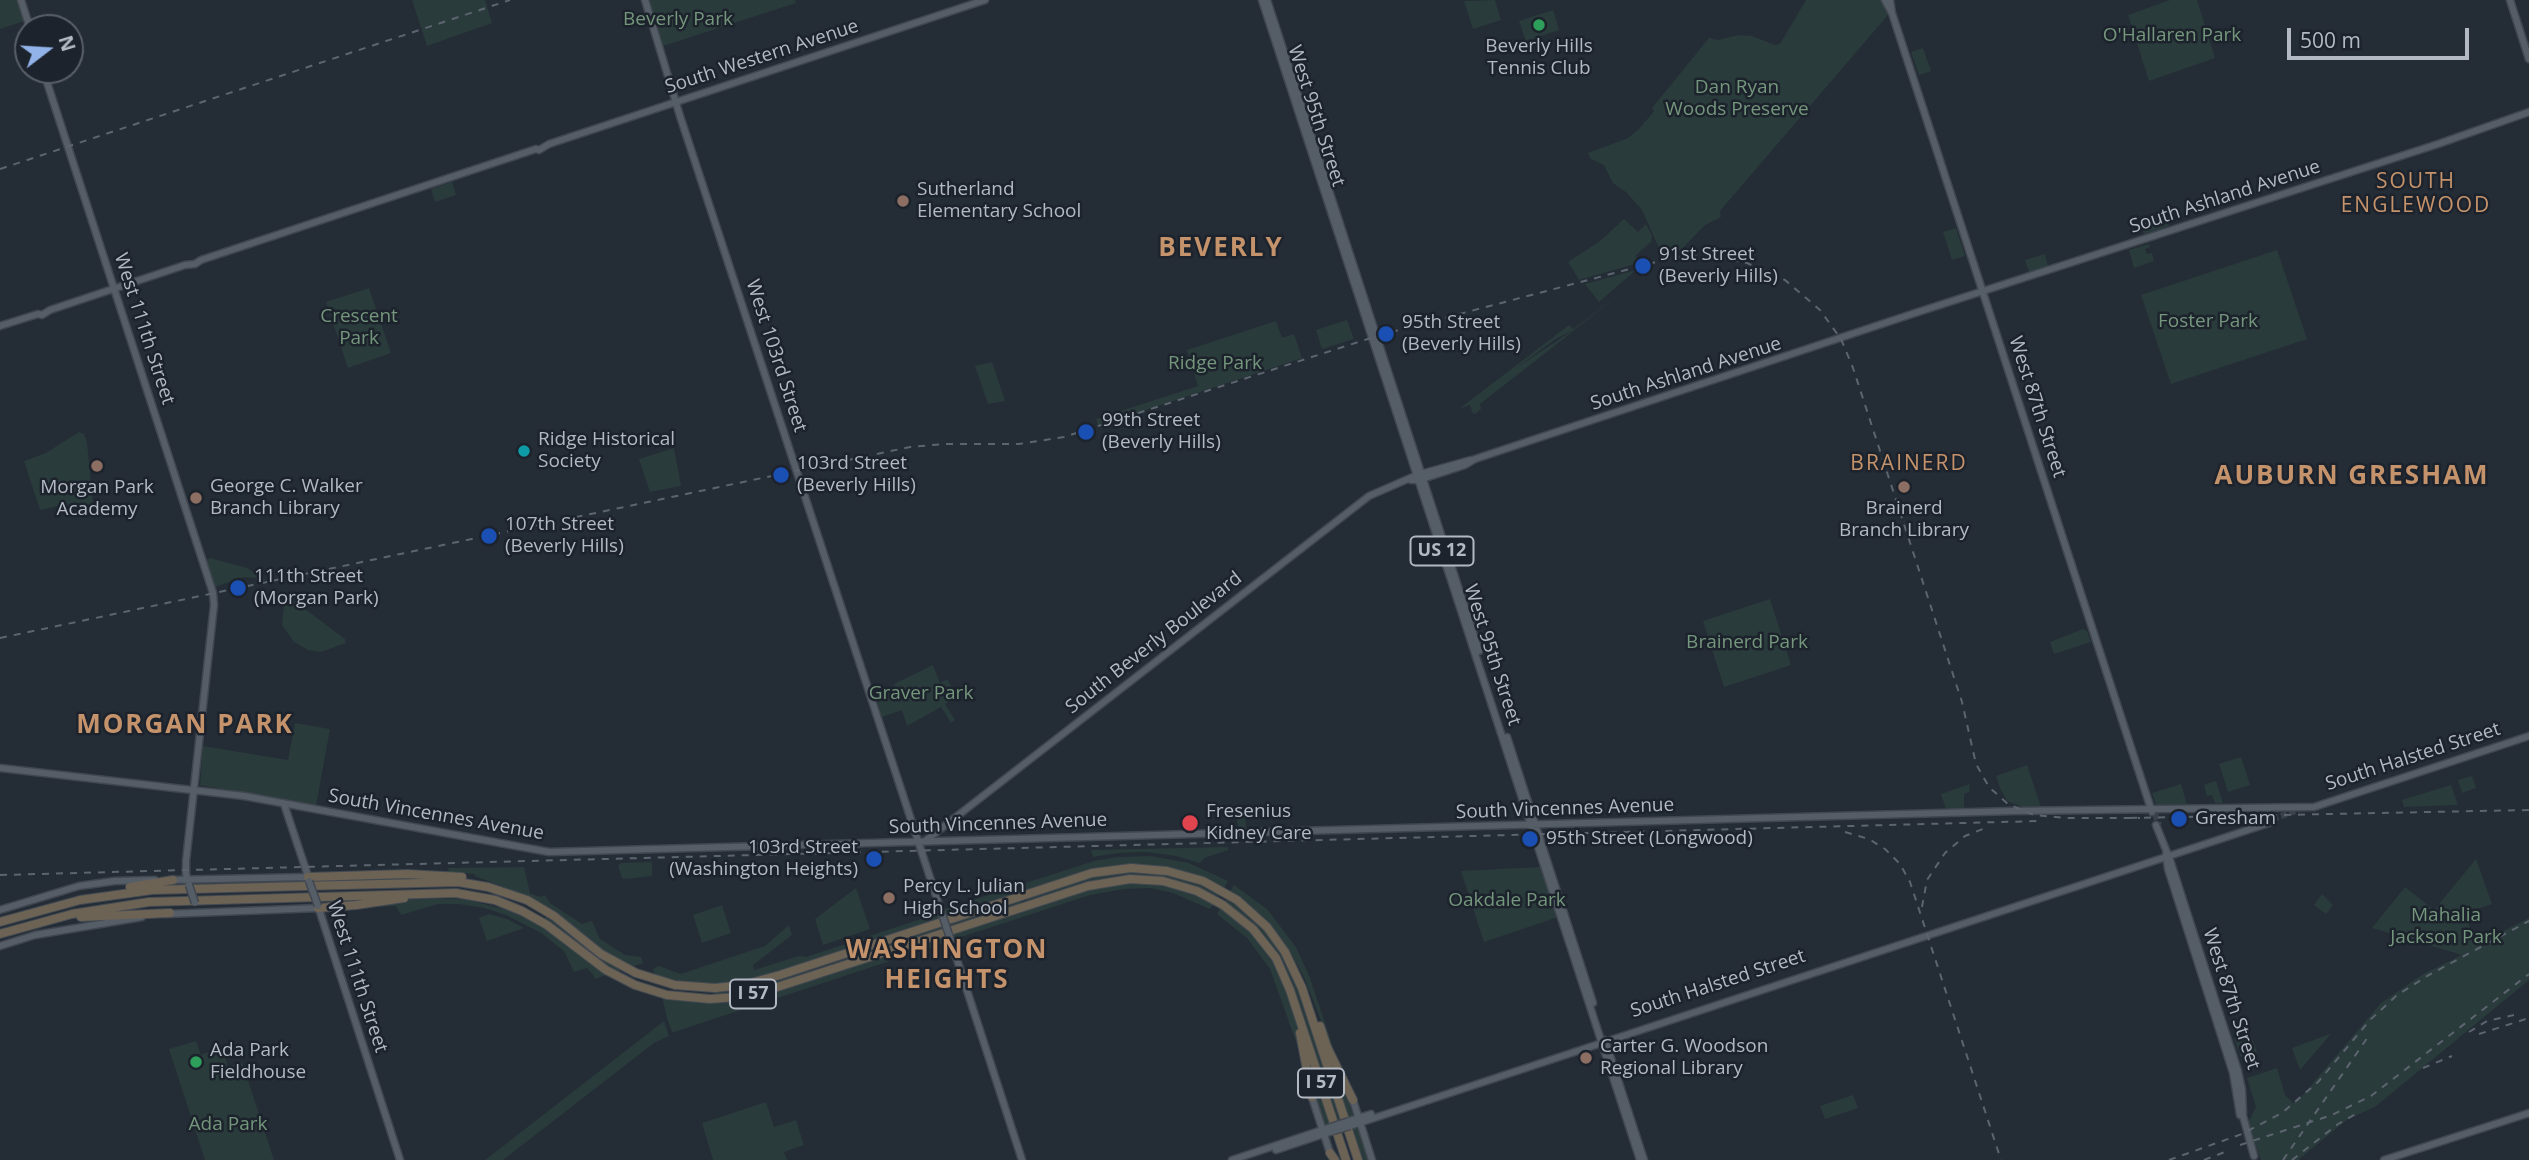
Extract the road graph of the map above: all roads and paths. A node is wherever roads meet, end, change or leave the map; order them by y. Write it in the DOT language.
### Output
graph roads {
  1 [pos="645,0"];
  2 [pos="985,0"];
  3 [pos="1265,0"];
  4 [pos="1888,0"];
  5 [pos="2510,0"];
  6 [pos="2529,60"];
  7 [pos="48,84"];
  8 [pos="676,102"];
  9 [pos="2529,115"];
  10 [pos="114,289"];
  11 [pos="1983,293"];
  12 [pos="0,326"];
  13 [pos="1418,478"];
  14 [pos="2529,736"];
  15 [pos="0,768"];
  16 [pos="194,789"];
  17 [pos="284,804"];
  18 [pos="2229,808"];
  19 [pos="2153,812"];
  20 [pos="2272,822"];
  21 [pos="1533,825"];
  22 [pos="2158,827"];
  23 [pos="921,842"];
  24 [pos="2167,856"];
  25 [pos="309,879"];
  26 [pos="173,880"];
  27 [pos="188,882"];
  28 [pos="488,887"];
  29 [pos="495,900"];
  30 [pos="318,907"];
  31 [pos="0,910"];
  32 [pos="36,911"];
  33 [pos="198,911"];
  34 [pos="170,913"];
  35 [pos="0,922"];
  36 [pos="30,925"];
  37 [pos="0,934"];
  38 [pos="0,946"];
  39 [pos="1291,963"];
  40 [pos="1296,1006"];
  41 [pos="1603,1041"];
  42 [pos="1312,1097"];
  43 [pos="1353,1100"];
  44 [pos="2529,1113"];
  45 [pos="1359,1121"];
  46 [pos="1323,1132"];
  47 [pos="1333,1156"];
  48 [pos="2255,1158"];
  49 [pos="400,1160"];
  50 [pos="1022,1160"];
  51 [pos="1232,1160"];
  52 [pos="1244,1160"];
  53 [pos="1346,1160"];
  54 [pos="1357,1160"];
  55 [pos="1372,1160"];
  56 [pos="1642,1160"];
  57 [pos="2384,1160"];
  1 -- 8 [label="main road, West 103rd Street"];
  2 -- 8 [label="main road, South Western Avenue"];
  3 -- 13 [label="main road, West 95th Street / US 12"];
  4 -- 11 [label="main road, West 87th Street"];
  5 -- 6 [label="main road"];
  7 -- 10 [label="main road, West 111th Street"];
  8 -- 10 [label="main road, South Western Avenue"];
  8 -- 23 [label="main road, West 103rd Street"];
  9 -- 11 [label="main road, South Ashland Avenue"];
  10 -- 12 [label="main road, South Western Avenue"];
  10 -- 16 [label="main road, West 111th Street"];
  11 -- 13 [label="main road, South Ashland Avenue"];
  11 -- 19 [label="main road, West 87th Street"];
  13 -- 21 [label="main road, West 95th Street / US 12"];
  13 -- 23 [label="main road, South Beverly Boulevard"];
  14 -- 18 [label="main road, South Halsted Street"];
  15 -- 16 [label="main road, South Vincennes Avenue"];
  16 -- 17 [label="main road, South Vincennes Avenue"];
  16 -- 27 [label="main road"];
  17 -- 23 [label="main road, South Vincennes Avenue"];
  17 -- 25 [label="main road, West 111th Street"];
  18 -- 19 [label="main road, South Vincennes Avenue"];
  19 -- 21 [label="main road, South Vincennes Avenue"];
  20 -- 24 [label="main road, South Halsted Street"];
  21 -- 23 [label="main road, South Vincennes Avenue"];
  21 -- 41 [label="main road, West 95th Street / US 12"];
  22 -- 24 [label="main road, West 87th Street"];
  23 -- 50 [label="main road, West 103rd Street, bridge"];
  24 -- 41 [label="main road, South Halsted Street"];
  24 -- 48 [label="main road, West 87th Street"];
  25 -- 27 [label="main road"];
  25 -- 28 [label="highway"];
  25 -- 30 [label="main road, West 111th Street, bridge"];
  26 -- 27 [label="main road"];
  26 -- 31 [label="main road"];
  26 -- 32 [label="highway"];
  27 -- 33 [label="main road, bridge"];
  28 -- 32 [label="highway, I 57"];
  28 -- 39 [label="highway, I 57"];
  29 -- 30 [label="highway"];
  29 -- 36 [label="highway, I 57"];
  29 -- 40 [label="highway, I 57"];
  30 -- 33 [label="main road"];
  30 -- 49 [label="main road, West 111th Street"];
  32 -- 35 [label="highway, I 57"];
  33 -- 34 [label="main road"];
  34 -- 36 [label="highway"];
  34 -- 38 [label="main road"];
  36 -- 37 [label="highway, I 57"];
  39 -- 43 [label="highway"];
  39 -- 54 [label="highway, I 57"];
  40 -- 42 [label="highway"];
  40 -- 53 [label="highway, I 57"];
  41 -- 45 [label="main road, South Halsted Street"];
  41 -- 56 [label="main road, West 95th Street / US 12"];
  42 -- 46 [label="main road"];
  43 -- 45 [label="main road"];
  44 -- 57 [label="main road"];
  45 -- 46 [label="main road, South Halsted Street, bridge"];
  45 -- 55 [label="main road"];
  46 -- 47 [label="main road"];
  46 -- 51 [label="main road, South Halsted Street"];
  46 -- 52 [label="main road, South Halsted Street"];
}
